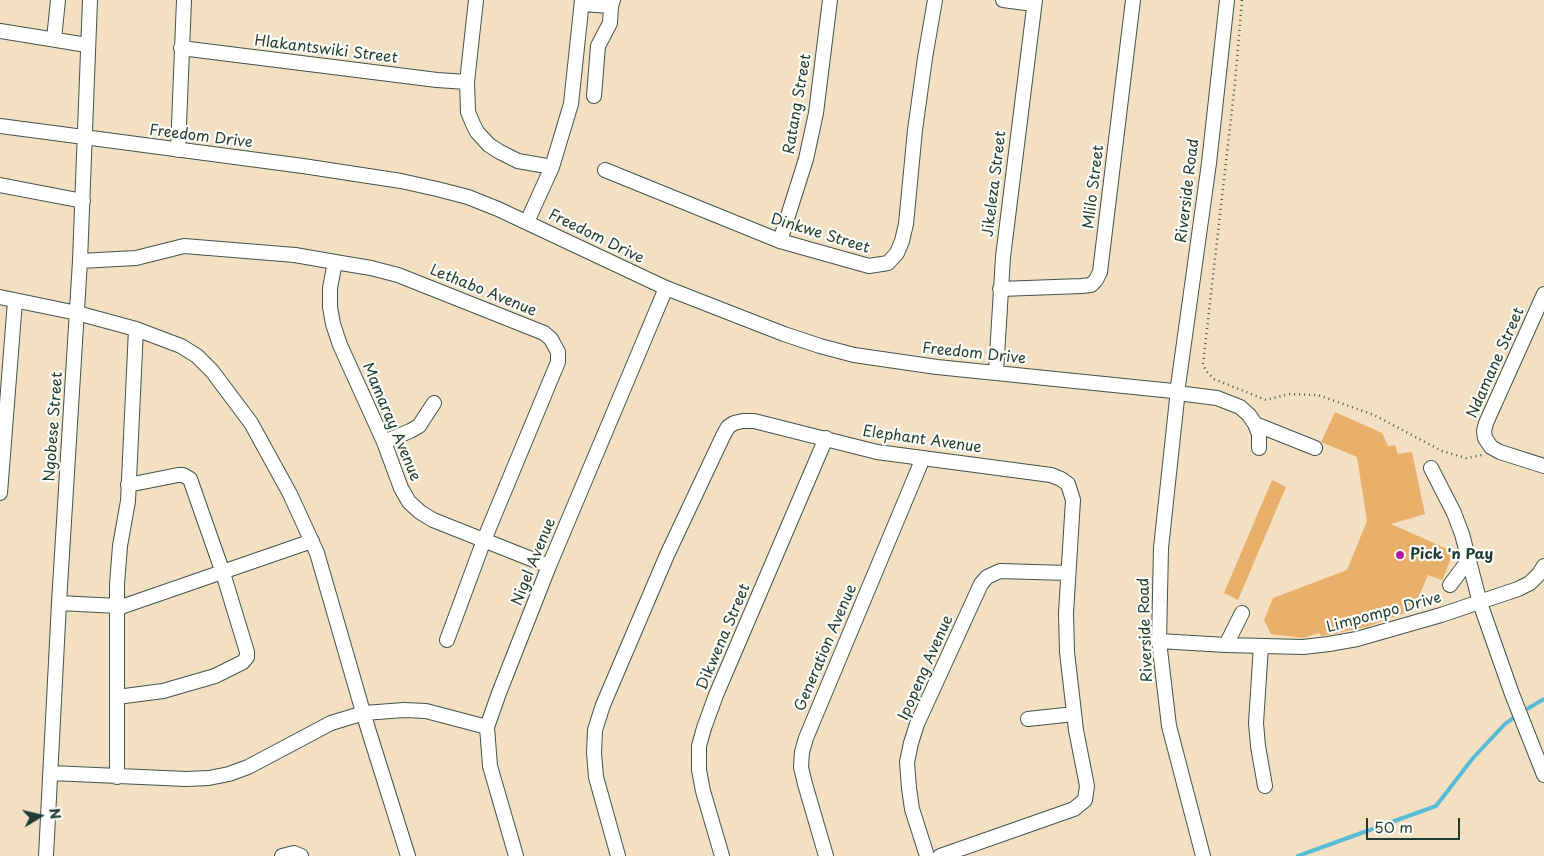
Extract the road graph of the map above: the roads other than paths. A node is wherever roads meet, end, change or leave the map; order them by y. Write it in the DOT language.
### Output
graph roads {
  1 [pos="58,0"];
  2 [pos="90,0"];
  3 [pos="184,0"];
  4 [pos="476,0"];
  5 [pos="830,0"];
  6 [pos="935,0"];
  7 [pos="1004,0"];
  8 [pos="1133,0"];
  9 [pos="1227,0"];
  10 [pos="582,2"];
  11 [pos="1035,2"];
  12 [pos="612,3"];
  13 [pos="0,30"];
  14 [pos="54,39"];
  15 [pos="87,45"];
  16 [pos="182,48"];
  17 [pos="467,82"];
  18 [pos="594,96"];
  19 [pos="0,126"];
  20 [pos="85,138"];
  21 [pos="178,150"];
  22 [pos="552,167"];
  23 [pos="605,170"];
  24 [pos="0,185"];
  25 [pos="83,202"];
  26 [pos="528,222"];
  27 [pos="780,241"];
  28 [pos="80,261"];
  29 [pos="335,262"];
  30 [pos="666,288"];
  31 [pos="1000,289"];
  32 [pos="1544,294"];
  33 [pos="0,298"];
  34 [pos="15,301"];
  35 [pos="77,313"];
  36 [pos="136,329"];
  37 [pos="996,372"];
  38 [pos="1178,393"];
  39 [pos="434,403"];
  40 [pos="1255,424"];
  41 [pos="826,438"];
  42 [pos="384,442"];
  43 [pos="1259,448"];
  44 [pos="1315,448"];
  45 [pos="923,458"];
  46 [pos="1544,466"];
  47 [pos="1431,468"];
  48 [pos="128,485"];
  49 [pos="0,494"];
  50 [pos="484,540"];
  51 [pos="312,541"];
  52 [pos="1468,561"];
  53 [pos="549,566"];
  54 [pos="1544,566"];
  55 [pos="224,573"];
  56 [pos="1068,573"];
  57 [pos="1450,585"];
  58 [pos="59,603"];
  59 [pos="1480,603"];
  60 [pos="118,607"];
  61 [pos="1242,613"];
  62 [pos="447,640"];
  63 [pos="1159,641"];
  64 [pos="1226,645"];
  65 [pos="1261,646"];
  66 [pos="118,697"];
  67 [pos="364,713"];
  68 [pos="1074,714"];
  69 [pos="1028,718"];
  70 [pos="487,727"];
  71 [pos="51,773"];
  72 [pos="1544,775"];
  73 [pos="117,776"];
  74 [pos="1264,786"];
  75 [pos="46,856"];
  76 [pos="282,856"];
  77 [pos="301,856"];
  78 [pos="408,856"];
  79 [pos="516,856"];
  80 [pos="618,856"];
  81 [pos="722,856"];
  82 [pos="826,856"];
  83 [pos="927,856"];
  84 [pos="940,856"];
  85 [pos="1203,856"];
  1 -- 14 [label="street"];
  2 -- 15 [label="street, Ngobese Street"];
  3 -- 16 [label="street"];
  4 -- 17 [label="street"];
  5 -- 27 [label="street, Ratang Street"];
  6 -- 27 [label="street, Dinkwe Street"];
  7 -- 11 [label="street"];
  8 -- 31 [label="street, Mlilo Street"];
  9 -- 38 [label="street, Riverside Road"];
  10 -- 12 [label="street"];
  10 -- 22 [label="street"];
  11 -- 31 [label="street, Jikeleza Street"];
  12 -- 18 [label="street"];
  13 -- 14 [label="street"];
  14 -- 15 [label="street"];
  15 -- 20 [label="street, Ngobese Street"];
  16 -- 17 [label="street, Hlakantswiki Street"];
  16 -- 21 [label="street"];
  17 -- 22 [label="street"];
  19 -- 20 [label="street, Freedom Drive"];
  20 -- 21 [label="street, Freedom Drive"];
  20 -- 25 [label="street, Ngobese Street"];
  21 -- 26 [label="street, Freedom Drive"];
  22 -- 26 [label="street"];
  23 -- 27 [label="street, Dinkwe Street"];
  24 -- 25 [label="street"];
  25 -- 28 [label="street, Ngobese Street"];
  26 -- 30 [label="street, Freedom Drive"];
  28 -- 29 [label="street, Lethabo Avenue"];
  28 -- 35 [label="street, Ngobese Street"];
  29 -- 42 [label="street, Mamaray Avenue"];
  29 -- 50 [label="street, Lethabo Avenue"];
  30 -- 37 [label="street, Freedom Drive"];
  30 -- 53 [label="street, Nigel Avenue"];
  31 -- 37 [label="street, Jikeleza Street"];
  32 -- 46 [label="street, Ndamane Street"];
  33 -- 34 [label="street"];
  34 -- 35 [label="street"];
  34 -- 49 [label="street"];
  35 -- 36 [label="street"];
  35 -- 58 [label="street, Ngobese Street"];
  36 -- 48 [label="street"];
  36 -- 51 [label="street"];
  37 -- 38 [label="street, Freedom Drive"];
  38 -- 40 [label="street, Freedom Drive"];
  38 -- 63 [label="street, Riverside Road"];
  39 -- 42 [label="street"];
  40 -- 43 [label="street"];
  40 -- 44 [label="street"];
  41 -- 45 [label="street, Elephant Avenue"];
  41 -- 80 [label="street, Elephant Avenue"];
  41 -- 81 [label="street, Dikwena Street"];
  42 -- 50 [label="street, Mamaray Avenue"];
  45 -- 56 [label="street, Elephant Avenue"];
  45 -- 82 [label="street, Generation Avenue"];
  47 -- 52 [label="street"];
  48 -- 55 [label="street"];
  48 -- 60 [label="street"];
  50 -- 53 [label="street, Mamaray Avenue"];
  50 -- 62 [label="street, Lethabo Avenue"];
  51 -- 55 [label="street"];
  51 -- 67 [label="street"];
  52 -- 57 [label="street"];
  52 -- 59 [label="street"];
  53 -- 70 [label="street, Nigel Avenue"];
  54 -- 59 [label="street, Limpompo Drive"];
  55 -- 60 [label="street"];
  55 -- 66 [label="street"];
  56 -- 68 [label="street, Elephant Avenue"];
  56 -- 83 [label="street, Ipopeng Avenue"];
  58 -- 60 [label="street"];
  58 -- 71 [label="street, Ngobese Street"];
  59 -- 65 [label="street, Limpompo Drive"];
  59 -- 72 [label="street"];
  60 -- 66 [label="street"];
  61 -- 64 [label="street"];
  63 -- 64 [label="street, Limpompo Drive"];
  63 -- 85 [label="street, Riverside Road"];
  64 -- 65 [label="street, Limpompo Drive"];
  65 -- 74 [label="street"];
  66 -- 73 [label="street"];
  67 -- 70 [label="street"];
  67 -- 73 [label="street"];
  67 -- 78 [label="street"];
  68 -- 69 [label="street"];
  68 -- 84 [label="street, Elephant Avenue"];
  70 -- 79 [label="street, Nigel Avenue"];
  71 -- 73 [label="street"];
  71 -- 75 [label="street, Ngobese Street"];
  76 -- 77 [label="street"];
}
